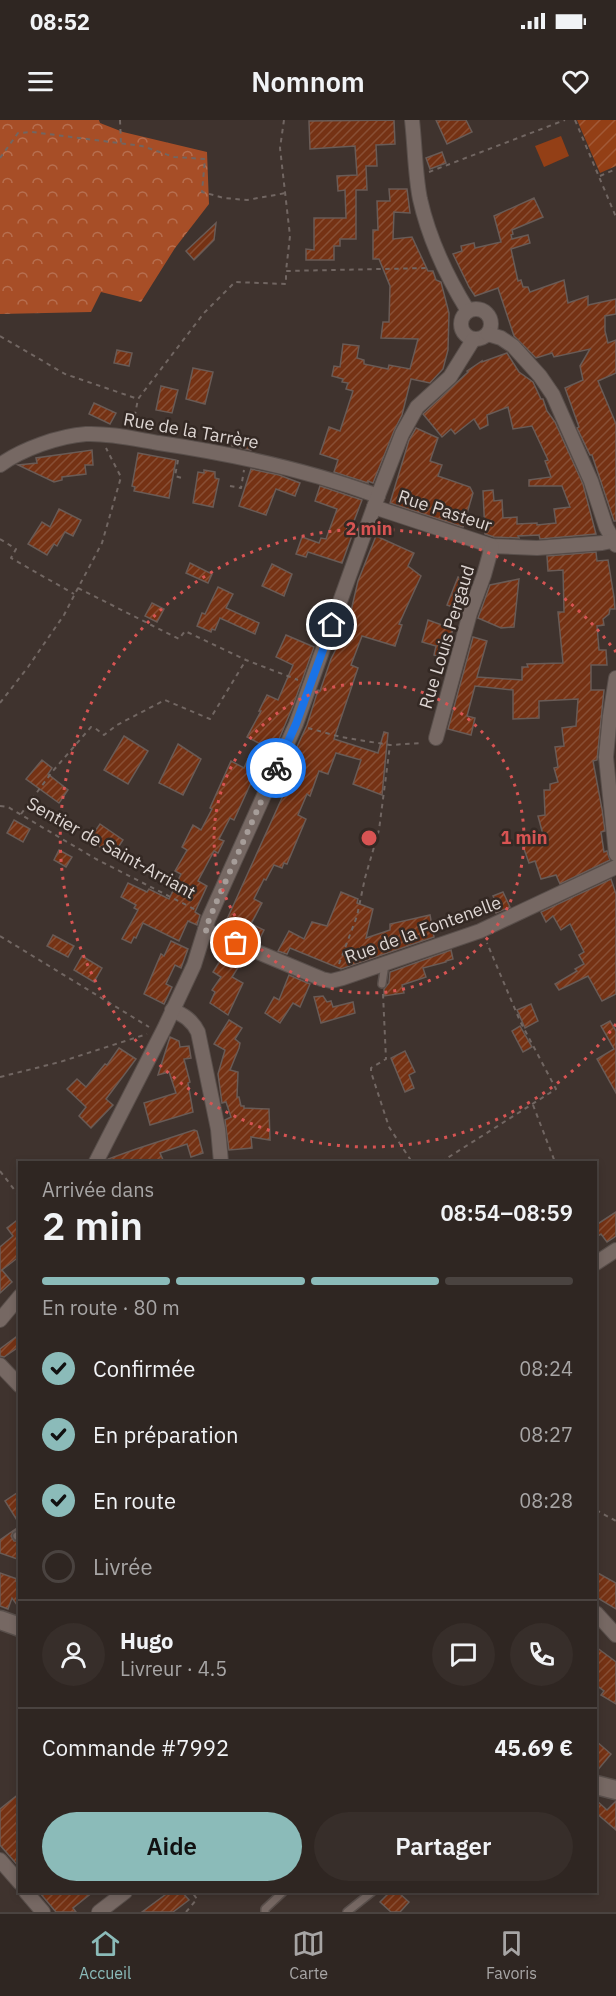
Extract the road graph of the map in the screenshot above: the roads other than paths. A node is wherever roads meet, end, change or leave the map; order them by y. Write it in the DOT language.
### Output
graph roads {
  1 [pos="412,120"];
  2 [pos="468,311"];
  3 [pos="488,334"];
  4 [pos="473,340"];
  5 [pos="0,465"];
  6 [pos="376,502"];
  7 [pos="615,542"];
  8 [pos="492,546"];
  9 [pos="616,678"];
  10 [pos="436,738"];
  11 [pos="613,809"];
  12 [pos="616,854"];
  13 [pos="616,867"];
  14 [pos="207,924"];
  15 [pos="385,964"];
  16 [pos="382,984"];
  17 [pos="172,1010"];
  18 [pos="96,1161"];
  19 [pos="221,1161"];
  20 [pos="616,1250"];
  21 [pos="597,1262"];
  22 [pos="18,1298"];
  23 [pos="0,1320"];
  24 [pos="0,1365"];
  25 [pos="18,1384"];
  26 [pos="597,1615"];
  27 [pos="0,1620"];
  28 [pos="18,1626"];
  29 [pos="616,1635"];
  30 [pos="597,1785"];
  31 [pos="616,1790"];
  32 [pos="0,1860"];
  33 [pos="18,1882"];
  34 [pos="27,1893"];
  35 [pos="124,1893"];
  36 [pos="282,1893"];
  37 [pos="371,1893"];
  38 [pos="43,1912"];
  39 [pos="99,1912"];
  40 [pos="265,1912"];
  41 [pos="347,1912"];
  1 -- 2 [label="street"];
  2 -- 3 [label="street"];
  2 -- 4 [label="street"];
  3 -- 4 [label="street"];
  3 -- 7 [label="street"];
  4 -- 6 [label="street"];
  5 -- 6 [label="street, Rue de la Tarrère"];
  6 -- 8 [label="street, Rue Pasteur"];
  6 -- 14 [label="street"];
  7 -- 8 [label="street, Rue Pasteur"];
  8 -- 10 [label="street, Rue Louis Pergaud"];
  9 -- 11 [label="street"];
  11 -- 12 [label="street"];
  13 -- 15 [label="street, Rue de la Fontenelle"];
  14 -- 15 [label="street, Rue de la Fontenelle"];
  14 -- 17 [label="street"];
  15 -- 16 [label="lane"];
  17 -- 18 [label="street"];
  17 -- 19 [label="street"];
  20 -- 21 [label="street"];
  22 -- 23 [label="street"];
  24 -- 25 [label="street"];
  26 -- 29 [label="street"];
  27 -- 28 [label="main road"];
  30 -- 31 [label="main road"];
  32 -- 33 [label="street"];
  34 -- 38 [label="street"];
  35 -- 39 [label="street"];
  36 -- 40 [label="lane"];
  37 -- 41 [label="lane"];
}
